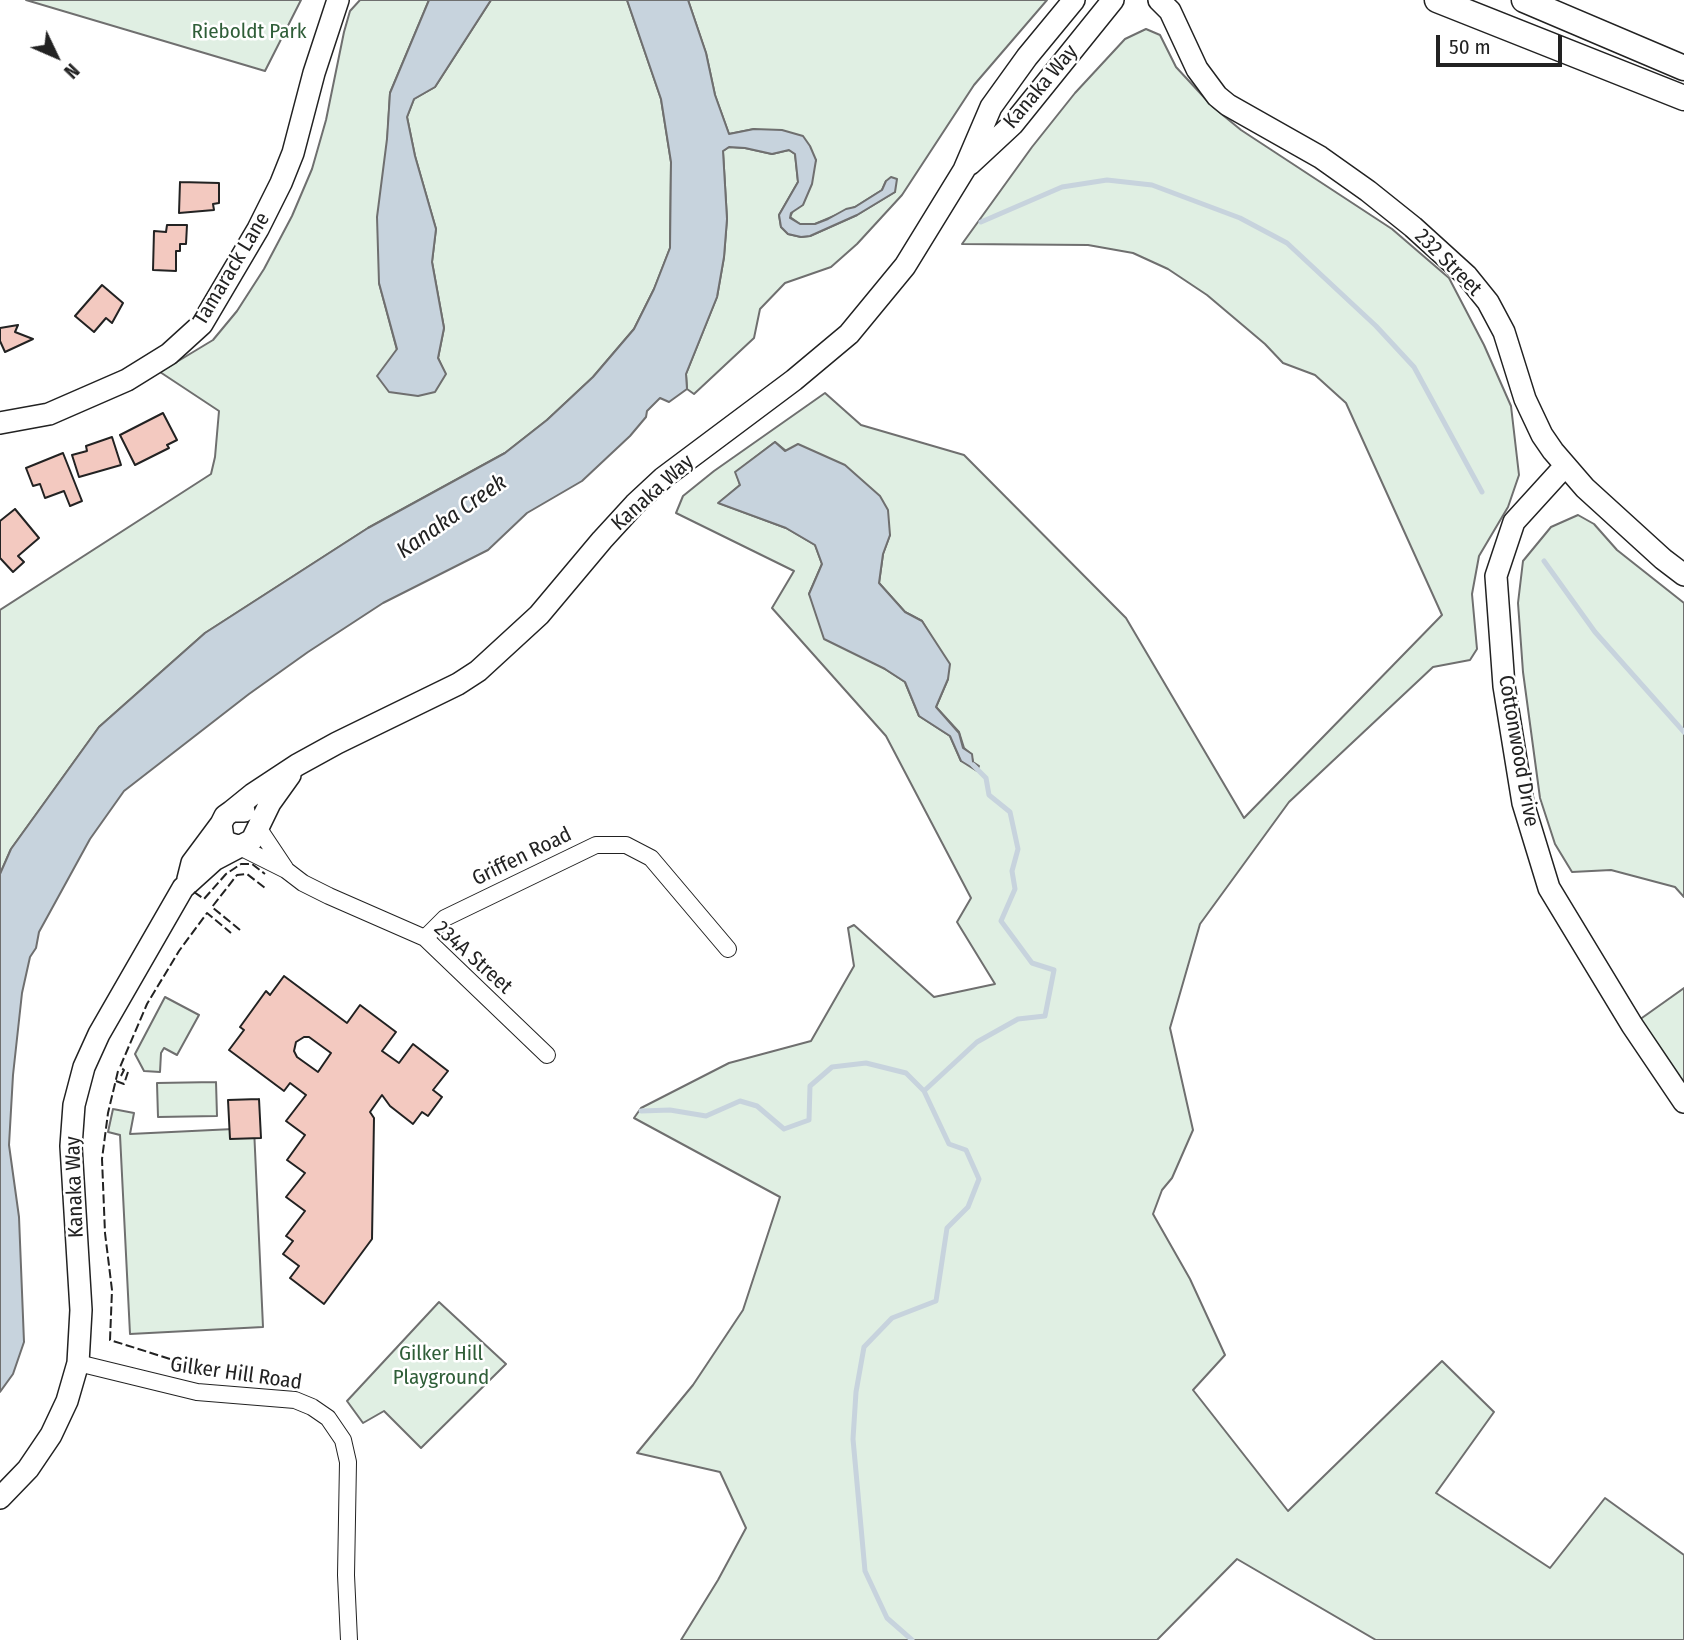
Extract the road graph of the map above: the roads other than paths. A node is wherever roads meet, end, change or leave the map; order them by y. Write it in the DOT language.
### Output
graph roads {
  1 [pos="338,0"];
  2 [pos="1074,0"];
  3 [pos="1113,0"];
  4 [pos="1159,0"];
  5 [pos="1437,0"];
  6 [pos="1524,0"];
  7 [pos="1684,68"];
  8 [pos="1684,98"];
  9 [pos="964,170"];
  10 [pos="0,423"];
  11 [pos="1565,466"];
  12 [pos="1684,575"];
  13 [pos="297,765"];
  14 [pos="226,818"];
  15 [pos="256,828"];
  16 [pos="238,846"];
  17 [pos="286,870"];
  18 [pos="188,881"];
  19 [pos="425,938"];
  20 [pos="729,949"];
  21 [pos="547,1055"];
  22 [pos="1684,1102"];
  23 [pos="78,1363"];
  24 [pos="0,1498"];
  25 [pos="349,1640"];
  1 -- 10 [label="main road, Tamarack Lane"];
  2 -- 9 [label="main road, Kanaka Way"];
  3 -- 9 [label="main road, Kanaka Way"];
  4 -- 11 [label="main road, 232 Street"];
  5 -- 8 [label="main road"];
  6 -- 7 [label="main road"];
  9 -- 13 [label="main road, Kanaka Way"];
  11 -- 12 [label="main road, 232 Street"];
  11 -- 22 [label="main road, Cottonwood Drive"];
  13 -- 14 [label="main road, Kanaka Way"];
  13 -- 15 [label="main road, Kanaka Way"];
  14 -- 15 [label="main road"];
  14 -- 16 [label="main road"];
  14 -- 18 [label="main road, Kanaka Way"];
  15 -- 16 [label="main road"];
  15 -- 17 [label="street, 234A Street"];
  16 -- 17 [label="street, 234A Street"];
  16 -- 18 [label="main road, Kanaka Way"];
  17 -- 19 [label="street, 234A Street"];
  18 -- 23 [label="main road, Kanaka Way"];
  19 -- 20 [label="street, Griffen Road"];
  19 -- 21 [label="street, 234A Street"];
  23 -- 24 [label="main road, Kanaka Way"];
  23 -- 25 [label="street, Gilker Hill Road"];
}
